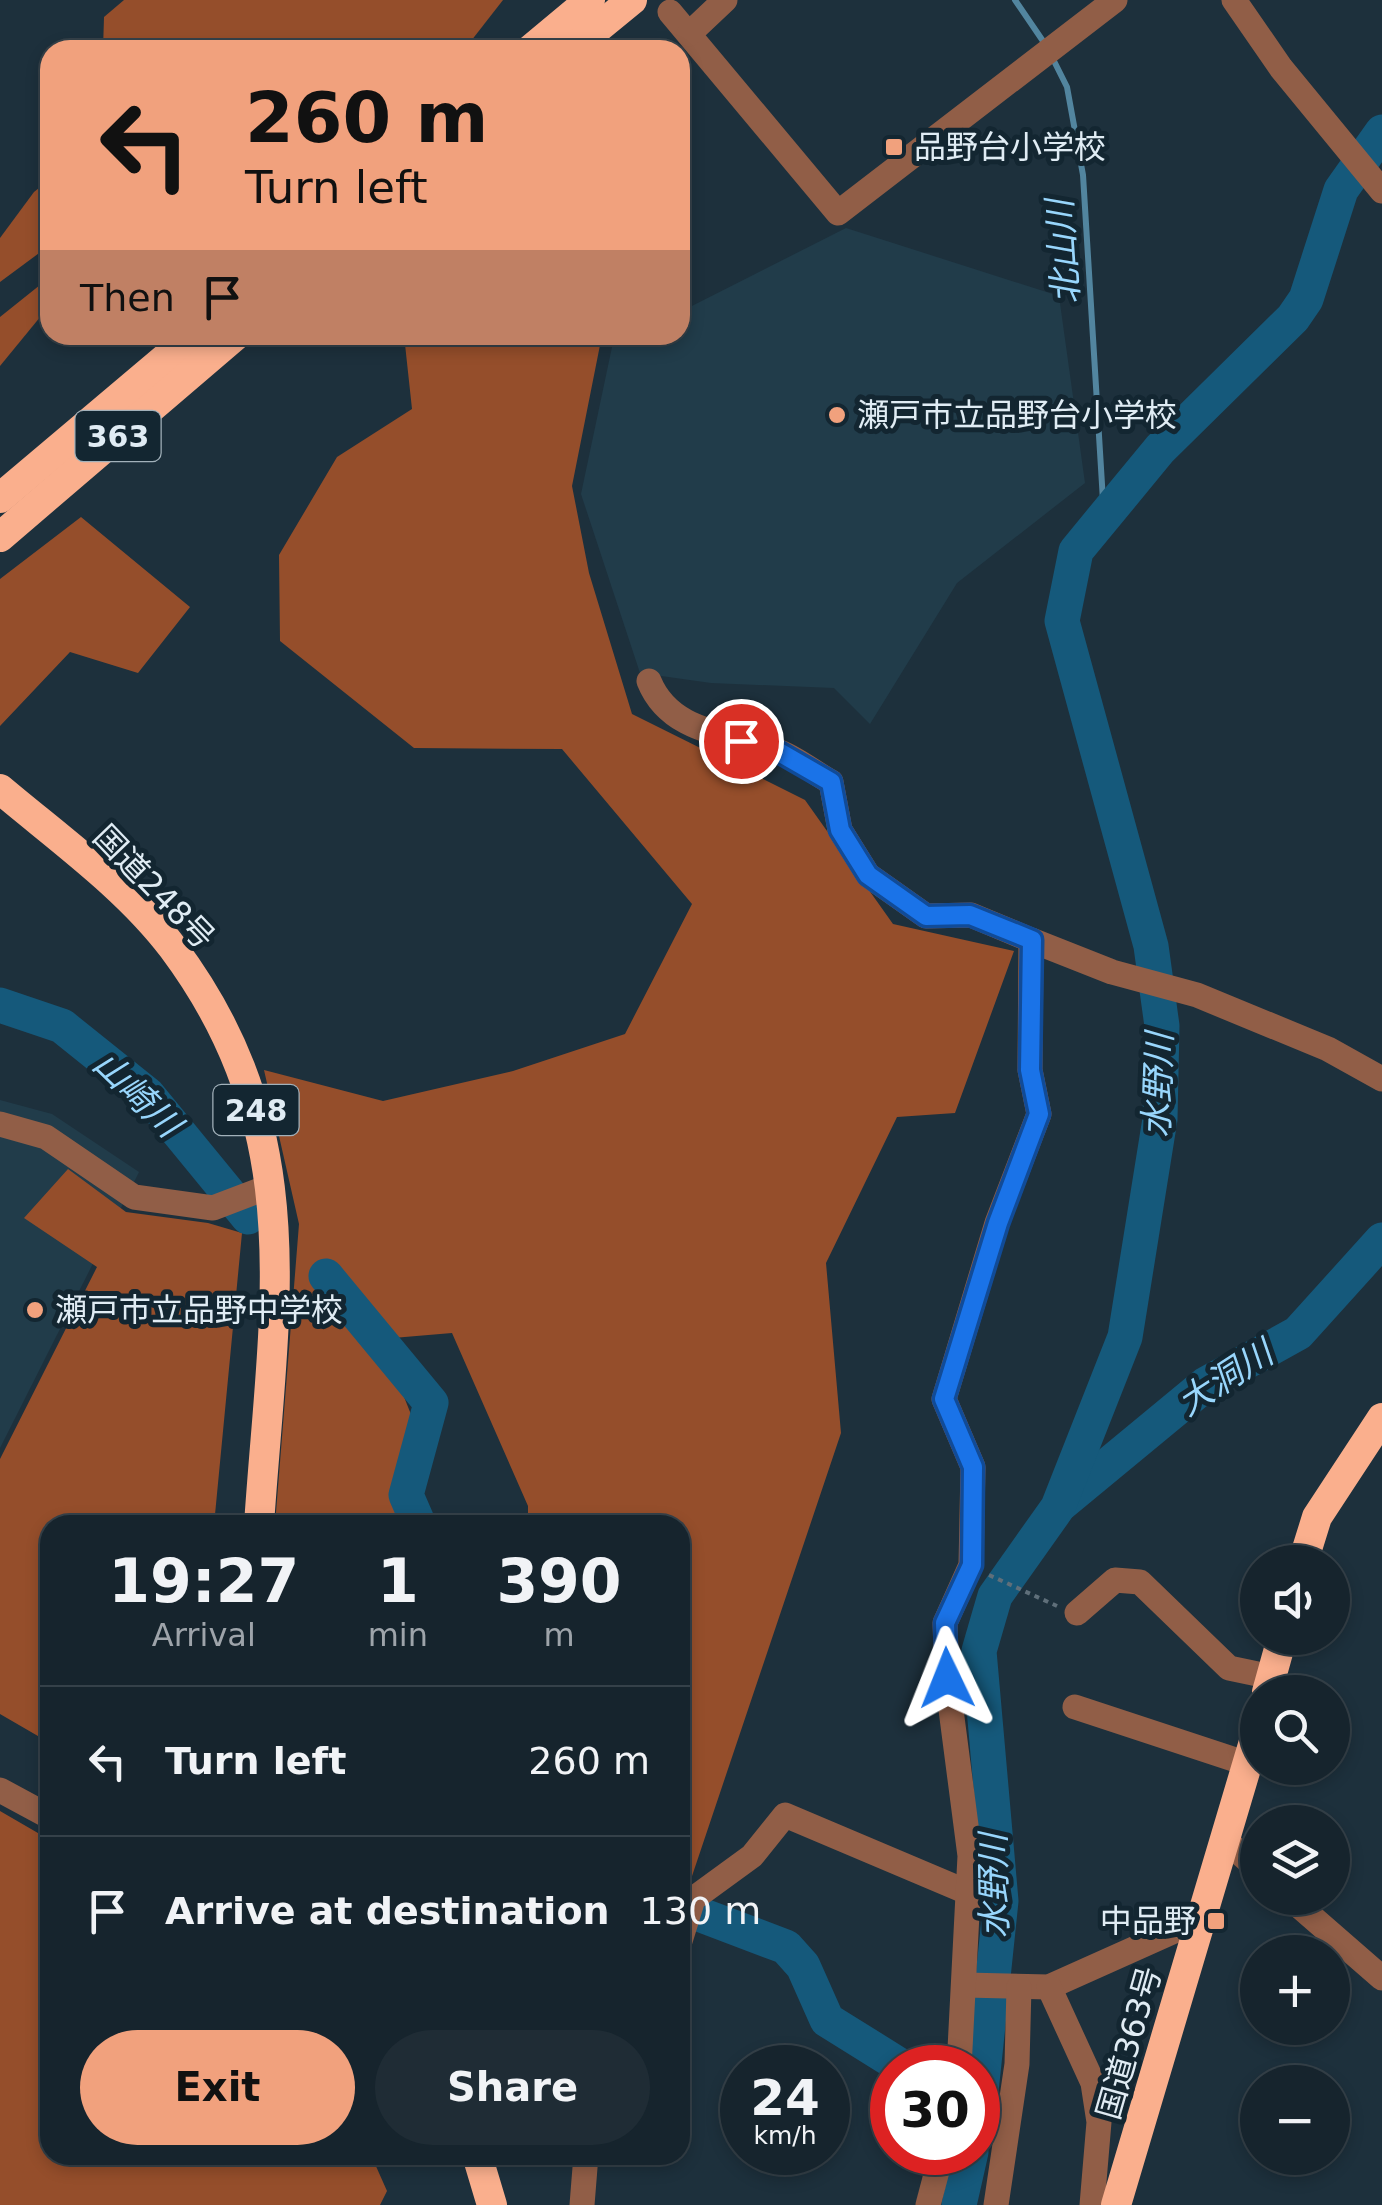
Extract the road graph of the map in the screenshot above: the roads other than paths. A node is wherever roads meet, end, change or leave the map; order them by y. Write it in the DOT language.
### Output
graph roads {
  1 [pos="590,0"];
  2 [pos="632,0"];
  3 [pos="726,0"];
  4 [pos="1116,0"];
  5 [pos="1234,0"];
  6 [pos="670,12"];
  7 [pos="688,34"];
  8 [pos="542,40"];
  9 [pos="583,40"];
  10 [pos="1379,188"];
  11 [pos="181,345"];
  12 [pos="224,345"];
  13 [pos="0,498"];
  14 [pos="0,537"];
  15 [pos="649,681"];
  16 [pos="0,789"];
  17 [pos="1032,940"];
  18 [pos="1382,1079"];
  19 [pos="0,1124"];
  20 [pos="260,1189"];
  21 [pos="1382,1418"];
  22 [pos="260,1515"];
  23 [pos="1307,1545"];
  24 [pos="1078,1613"];
  25 [pos="1246,1675"];
  26 [pos="1074,1707"];
  27 [pos="1240,1761"];
  28 [pos="1242,1785"];
  29 [pos="0,1790"];
  30 [pos="40,1812"];
  31 [pos="1226,1841"];
  32 [pos="1240,1853"];
  33 [pos="966,1892"];
  34 [pos="690,1909"];
  35 [pos="1310,1915"];
  36 [pos="1199,1926"];
  37 [pos="1382,1978"];
  38 [pos="965,1985"];
  39 [pos="1019,1987"];
  40 [pos="1049,1987"];
  41 [pos="961,2045"];
  42 [pos="480,2165"];
  43 [pos="585,2165"];
  44 [pos="936,2175"];
  45 [pos="492,2205"];
  46 [pos="582,2205"];
  47 [pos="928,2205"];
  48 [pos="996,2205"];
  49 [pos="1092,2205"];
  50 [pos="1116,2205"];
  1 -- 8 [label="highway"];
  2 -- 9 [label="highway"];
  3 -- 7 [label="street"];
  4 -- 7 [label="street"];
  5 -- 10 [label="street"];
  6 -- 7 [label="street"];
  11 -- 13 [label="highway, 363"];
  12 -- 14 [label="highway, 363"];
  15 -- 17 [label="street"];
  16 -- 20 [label="highway, 国道248号 / 248"];
  17 -- 18 [label="street"];
  17 -- 33 [label="street"];
  19 -- 20 [label="street"];
  20 -- 22 [label="highway, 国道248号 / 248"];
  21 -- 23 [label="highway"];
  24 -- 25 [label="street"];
  26 -- 27 [label="street"];
  28 -- 31 [label="highway, 国道363号"];
  29 -- 30 [label="street"];
  31 -- 32 [label="street"];
  31 -- 36 [label="highway, 国道363号"];
  33 -- 34 [label="street"];
  33 -- 38 [label="street"];
  35 -- 37 [label="street"];
  36 -- 40 [label="street"];
  36 -- 50 [label="highway, 国道363号"];
  38 -- 39 [label="street"];
  38 -- 41 [label="street"];
  39 -- 40 [label="street"];
  39 -- 48 [label="street"];
  40 -- 49 [label="street"];
  42 -- 45 [label="highway"];
  43 -- 46 [label="street"];
  44 -- 47 [label="street"];
}
